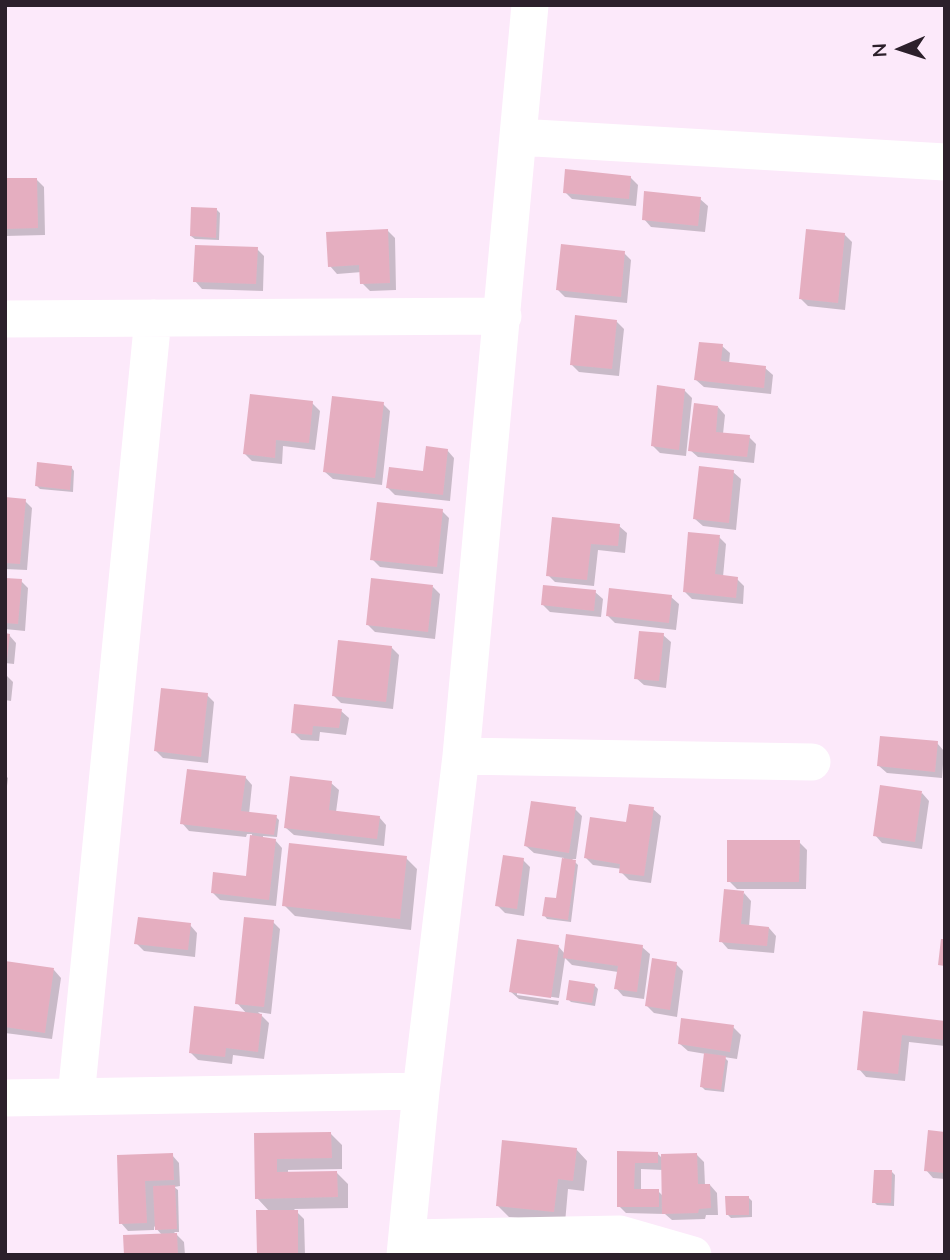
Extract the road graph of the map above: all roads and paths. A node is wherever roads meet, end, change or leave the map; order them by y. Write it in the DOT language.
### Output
graph roads {
  1 [pos="530,5"];
  2 [pos="519,137"];
  3 [pos="945,162"];
  4 [pos="503,316"];
  5 [pos="153,318"];
  6 [pos="5,319"];
  7 [pos="461,756"];
  8 [pos="812,761"];
  9 [pos="421,1091"];
  10 [pos="76,1097"];
  11 [pos="5,1098"];
  12 [pos="406,1247"];
  13 [pos="693,1255"];
  1 -- 2 [label="street"];
  2 -- 3 [label="street"];
  2 -- 4 [label="street"];
  4 -- 5 [label="street"];
  4 -- 7 [label="street"];
  5 -- 6 [label="street"];
  5 -- 10 [label="street"];
  7 -- 8 [label="street"];
  7 -- 9 [label="street"];
  9 -- 10 [label="street"];
  9 -- 12 [label="street"];
  10 -- 11 [label="street"];
  12 -- 13 [label="street"];
}
